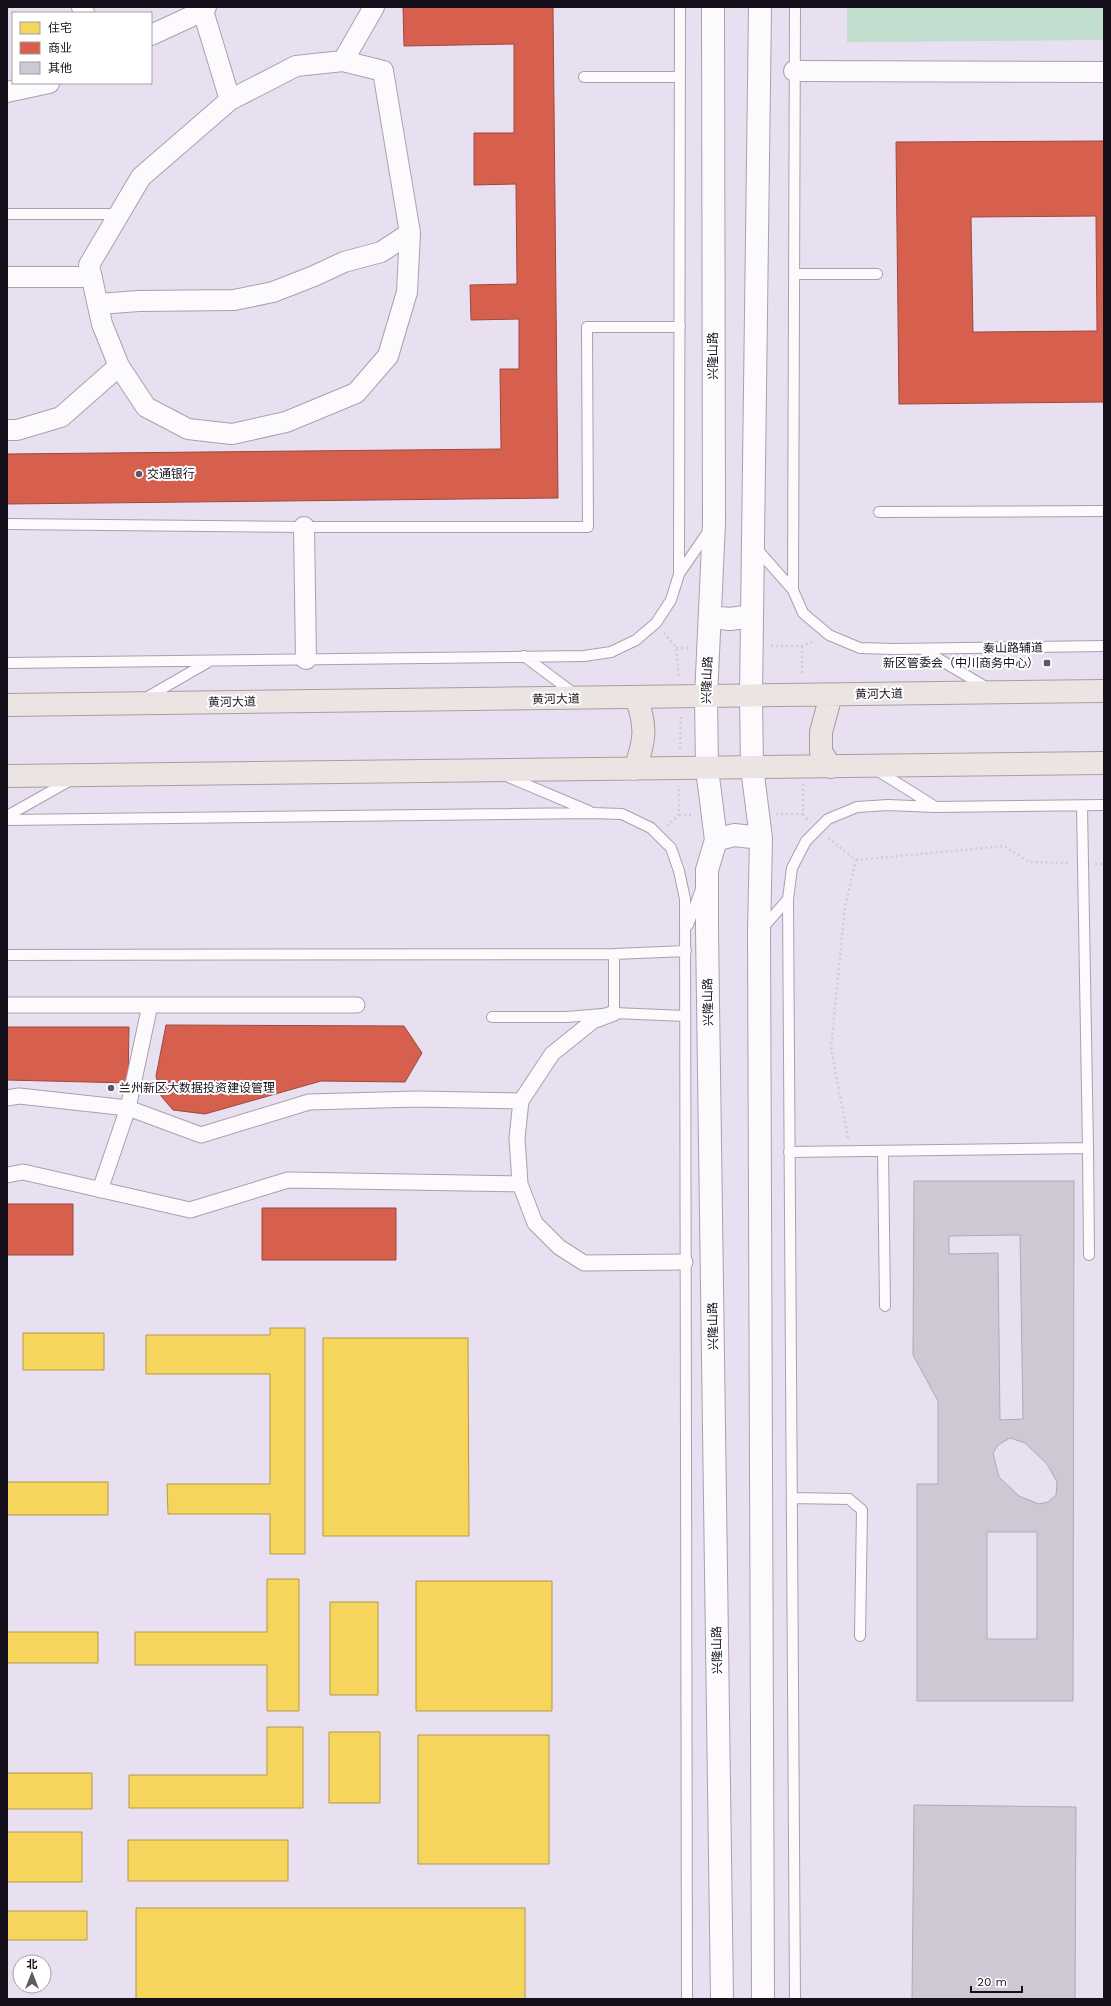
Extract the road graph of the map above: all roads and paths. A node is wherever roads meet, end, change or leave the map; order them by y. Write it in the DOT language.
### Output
graph roads {
  1 [pos="374,7"];
  2 [pos="680,7"];
  3 [pos="713,7"];
  4 [pos="760,7"];
  5 [pos="795,7"];
  6 [pos="205,9"];
  7 [pos="152,35"];
  8 [pos="343,61"];
  9 [pos="794,71"];
  10 [pos="1104,72"];
  11 [pos="584,78"];
  12 [pos="680,78"];
  13 [pos="44,84"];
  14 [pos="7,92"];
  15 [pos="230,100"];
  16 [pos="7,214"];
  17 [pos="120,214"];
  18 [pos="410,233"];
  19 [pos="794,274"];
  20 [pos="877,274"];
  21 [pos="7,277"];
  22 [pos="92,277"];
  23 [pos="98,304"];
  24 [pos="680,326"];
  25 [pos="119,366"];
  26 [pos="7,430"];
  27 [pos="1104,511"];
  28 [pos="879,512"];
  29 [pos="714,523"];
  30 [pos="7,524"];
  31 [pos="304,527"];
  32 [pos="753,544"];
  33 [pos="679,574"];
  34 [pos="793,590"];
  35 [pos="752,616"];
  36 [pos="710,617"];
  37 [pos="656,622"];
  38 [pos="1104,646"];
  39 [pos="922,649"];
  40 [pos="524,656"];
  41 [pos="306,659"];
  42 [pos="212,660"];
  43 [pos="7,662"];
  44 [pos="1104,692"];
  45 [pos="996,693"];
  46 [pos="831,694"];
  47 [pos="752,695"];
  48 [pos="706,696"];
  49 [pos="636,697"];
  50 [pos="681,697"];
  51 [pos="581,698"];
  52 [pos="136,704"];
  53 [pos="7,705"];
  54 [pos="1104,763"];
  55 [pos="870,766"];
  56 [pos="831,767"];
  57 [pos="707,768"];
  58 [pos="752,768"];
  59 [pos="635,769"];
  60 [pos="680,769"];
  61 [pos="495,771"];
  62 [pos="80,775"];
  63 [pos="7,776"];
  64 [pos="1104,805"];
  65 [pos="1082,806"];
  66 [pos="935,807"];
  67 [pos="593,813"];
  68 [pos="7,816"];
  69 [pos="7,820"];
  70 [pos="817,830"];
  71 [pos="658,835"];
  72 [pos="761,838"];
  73 [pos="716,840"];
  74 [pos="856,860"];
  75 [pos="1083,863"];
  76 [pos="1104,864"];
  77 [pos="707,870"];
  78 [pos="788,899"];
  79 [pos="686,932"];
  80 [pos="759,933"];
  81 [pos="686,951"];
  82 [pos="614,954"];
  83 [pos="7,955"];
  84 [pos="7,1005"];
  85 [pos="150,1005"];
  86 [pos="357,1005"];
  87 [pos="614,1013"];
  88 [pos="685,1016"];
  89 [pos="492,1017"];
  90 [pos="7,1098"];
  91 [pos="521,1101"];
  92 [pos="128,1108"];
  93 [pos="1088,1148"];
  94 [pos="883,1150"];
  95 [pos="850,1151"];
  96 [pos="789,1152"];
  97 [pos="7,1175"];
  98 [pos="520,1184"];
  99 [pos="100,1190"];
  100 [pos="1089,1255"];
  101 [pos="685,1262"];
  102 [pos="884,1306"];
  103 [pos="792,1498"];
  104 [pos="860,1636"];
  105 [pos="687,1999"];
  106 [pos="722,1999"];
  107 [pos="763,1999"];
  108 [pos="795,1999"];
  1 -- 8 [label="street"];
  2 -- 12 [label="lane"];
  3 -- 29 [label="street, 兴隆山路"];
  4 -- 32 [label="street"];
  5 -- 9 [label="lane"];
  6 -- 7 [label="street"];
  6 -- 15 [label="street"];
  8 -- 15 [label="street"];
  8 -- 18 [label="street"];
  9 -- 10 [label="street"];
  9 -- 19 [label="lane"];
  11 -- 12 [label="lane"];
  12 -- 24 [label="lane"];
  13 -- 14 [label="street"];
  15 -- 17 [label="street"];
  16 -- 17 [label="lane"];
  17 -- 22 [label="street"];
  18 -- 23 [label="street"];
  18 -- 25 [label="street"];
  19 -- 20 [label="lane"];
  19 -- 34 [label="lane"];
  21 -- 22 [label="street"];
  22 -- 23 [label="street"];
  23 -- 25 [label="street"];
  24 -- 31 [label="lane"];
  24 -- 33 [label="lane"];
  25 -- 26 [label="street"];
  27 -- 28 [label="lane"];
  29 -- 33 [label="lane"];
  29 -- 36 [label="street, 兴隆山路"];
  30 -- 31 [label="lane"];
  31 -- 41 [label="street"];
  32 -- 34 [label="lane"];
  32 -- 35 [label="street"];
  33 -- 37 [label="lane"];
  34 -- 39 [label="lane, 秦山路辅道"];
  35 -- 36 [label="street"];
  35 -- 47 [label="street"];
  36 -- 48 [label="street, 兴隆山路"];
  37 -- 40 [label="lane"];
  37 -- 50 [label="path"];
  38 -- 39 [label="lane, 秦山路辅道"];
  39 -- 45 [label="lane"];
  40 -- 41 [label="lane"];
  40 -- 51 [label="lane"];
  41 -- 42 [label="lane"];
  42 -- 43 [label="lane"];
  42 -- 52 [label="lane"];
  44 -- 45 [label="main road, 黄河大道"];
  45 -- 46 [label="main road, 黄河大道"];
  46 -- 47 [label="main road, 黄河大道"];
  46 -- 56 [label="main road"];
  47 -- 48 [label="main road, 黄河大道"];
  47 -- 58 [label="street"];
  48 -- 50 [label="main road, 黄河大道"];
  48 -- 57 [label="street, 兴隆山路"];
  49 -- 50 [label="main road, 黄河大道"];
  49 -- 51 [label="main road, 黄河大道"];
  49 -- 59 [label="main road"];
  50 -- 60 [label="path"];
  51 -- 52 [label="main road, 黄河大道"];
  52 -- 53 [label="main road, 黄河大道"];
  54 -- 55 [label="main road"];
  55 -- 56 [label="main road"];
  55 -- 66 [label="lane"];
  56 -- 58 [label="main road"];
  57 -- 58 [label="main road"];
  57 -- 60 [label="main road"];
  57 -- 73 [label="street, 兴隆山路"];
  58 -- 72 [label="street"];
  59 -- 60 [label="main road"];
  59 -- 61 [label="main road"];
  60 -- 71 [label="path"];
  61 -- 62 [label="main road"];
  61 -- 67 [label="lane"];
  62 -- 63 [label="main road"];
  62 -- 68 [label="lane"];
  64 -- 65 [label="lane"];
  65 -- 66 [label="lane"];
  65 -- 75 [label="lane"];
  66 -- 70 [label="lane"];
  67 -- 69 [label="lane"];
  67 -- 71 [label="lane"];
  70 -- 74 [label="path"];
  70 -- 78 [label="lane"];
  71 -- 79 [label="lane"];
  72 -- 73 [label="street"];
  72 -- 80 [label="street"];
  73 -- 77 [label="street, 兴隆山路"];
  74 -- 75 [label="path"];
  74 -- 95 [label="path"];
  75 -- 76 [label="path"];
  75 -- 93 [label="lane"];
  77 -- 79 [label="lane"];
  77 -- 106 [label="street, 兴隆山路"];
  78 -- 80 [label="lane"];
  78 -- 96 [label="lane"];
  79 -- 81 [label="lane"];
  80 -- 107 [label="street"];
  81 -- 82 [label="lane"];
  81 -- 88 [label="lane"];
  82 -- 83 [label="lane"];
  82 -- 87 [label="lane"];
  84 -- 85 [label="street"];
  85 -- 86 [label="street"];
  85 -- 92 [label="street"];
  87 -- 88 [label="lane"];
  87 -- 89 [label="lane"];
  87 -- 91 [label="street"];
  88 -- 101 [label="lane"];
  90 -- 92 [label="street"];
  91 -- 92 [label="street"];
  91 -- 98 [label="street"];
  92 -- 99 [label="street"];
  93 -- 94 [label="lane"];
  93 -- 100 [label="lane"];
  94 -- 95 [label="lane"];
  94 -- 102 [label="lane"];
  95 -- 96 [label="lane"];
  96 -- 103 [label="lane"];
  97 -- 99 [label="street"];
  98 -- 99 [label="street"];
  98 -- 101 [label="street"];
  101 -- 105 [label="lane"];
  103 -- 104 [label="lane"];
  103 -- 108 [label="lane"];
}
